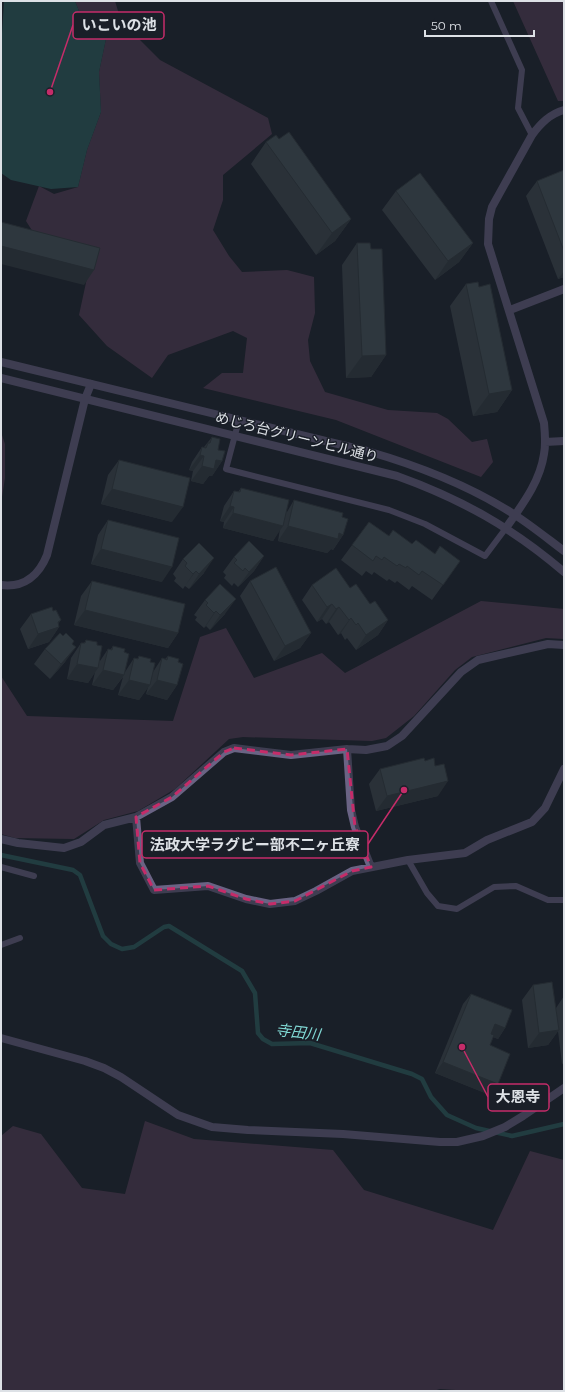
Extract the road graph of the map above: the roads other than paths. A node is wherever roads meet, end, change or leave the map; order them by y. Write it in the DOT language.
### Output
graph roads {
  1 [pos="492,1"];
  2 [pos="564,110"];
  3 [pos="532,136"];
  4 [pos="564,289"];
  5 [pos="510,310"];
  6 [pos="1,362"];
  7 [pos="1,378"];
  8 [pos="91,384"];
  9 [pos="85,399"];
  10 [pos="239,420"];
  11 [pos="235,435"];
  12 [pos="564,441"];
  13 [pos="545,442"];
  14 [pos="515,515"];
  15 [pos="506,528"];
  16 [pos="564,551"];
  17 [pos="564,572"];
  18 [pos="1,584"];
  19 [pos="564,645"];
  20 [pos="347,749"];
  21 [pos="564,770"];
  22 [pos="136,817"];
  23 [pos="1,839"];
  24 [pos="408,860"];
  25 [pos="1,867"];
  26 [pos="371,867"];
  27 [pos="34,876"];
  28 [pos="564,900"];
  29 [pos="20,938"];
  30 [pos="1,945"];
  31 [pos="1,1038"];
  32 [pos="564,1088"];
  1 -- 3 [label="lane"];
  2 -- 3 [label="street"];
  3 -- 5 [label="street"];
  4 -- 5 [label="street"];
  5 -- 13 [label="street"];
  6 -- 8 [label="street, めじろ台グリーンヒル通り"];
  7 -- 9 [label="street, めじろ台グリーンヒル通り"];
  8 -- 9 [label="street"];
  8 -- 10 [label="street, めじろ台グリーンヒル通り"];
  9 -- 11 [label="street, めじろ台グリーンヒル通り"];
  9 -- 18 [label="street"];
  10 -- 11 [label="lane"];
  10 -- 14 [label="street, めじろ台グリーンヒル通り"];
  11 -- 15 [label="street, めじろ台グリーンヒル通り"];
  11 -- 15 [label="lane"];
  12 -- 13 [label="street"];
  13 -- 14 [label="street"];
  14 -- 15 [label="street"];
  14 -- 16 [label="street, めじろ台グリーンヒル通り"];
  15 -- 17 [label="street, めじろ台グリーンヒル通り"];
  19 -- 20 [label="street"];
  20 -- 22 [label="street"];
  20 -- 26 [label="street"];
  21 -- 24 [label="street"];
  22 -- 23 [label="street"];
  22 -- 26 [label="street"];
  24 -- 26 [label="street"];
  24 -- 28 [label="lane"];
  25 -- 27 [label="lane"];
  29 -- 30 [label="lane"];
  31 -- 32 [label="street"];
}
